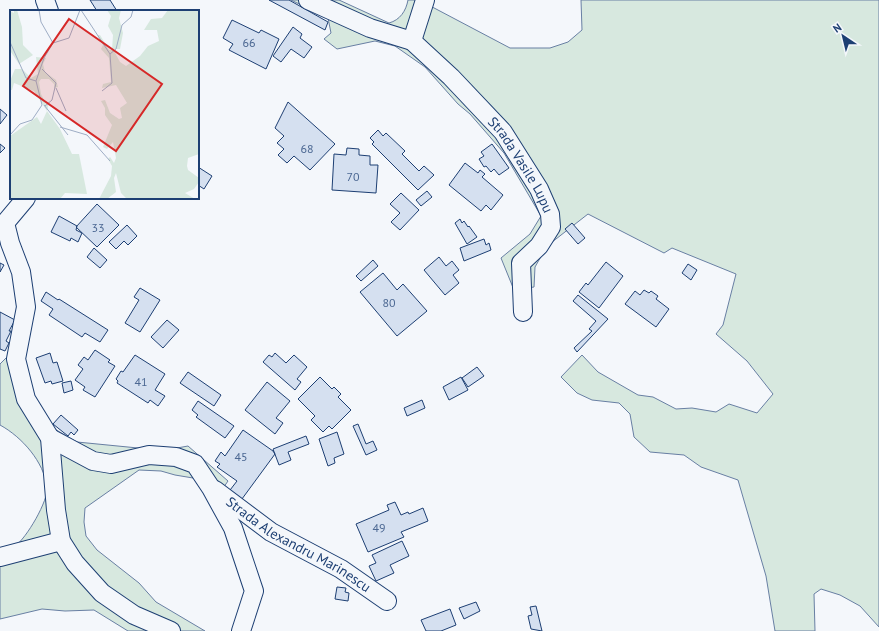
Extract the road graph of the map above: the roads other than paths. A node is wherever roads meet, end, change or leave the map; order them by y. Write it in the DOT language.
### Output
graph roads {
  1 [pos="45,0"];
  2 [pos="308,0"];
  3 [pos="425,0"];
  4 [pos="49,10"];
  5 [pos="412,41"];
  6 [pos="25,199"];
  7 [pos="3,222"];
  8 [pos="523,312"];
  9 [pos="50,438"];
  10 [pos="211,488"];
  11 [pos="61,541"];
  12 [pos="0,557"];
  13 [pos="387,601"];
  14 [pos="171,631"];
  15 [pos="241,631"];
  1 -- 4 [label="street"];
  2 -- 5 [label="street, Strada Vasile Lupu"];
  3 -- 5 [label="street"];
  5 -- 8 [label="street, Strada Vasile Lupu"];
  6 -- 7 [label="street"];
  7 -- 9 [label="street"];
  9 -- 10 [label="street, Strada Alexandru Marinescu"];
  9 -- 11 [label="street"];
  10 -- 13 [label="street, Strada Alexandru Marinescu"];
  10 -- 15 [label="street, Strada Alexandru Marinescu"];
  11 -- 12 [label="street"];
  11 -- 14 [label="street"];
}
